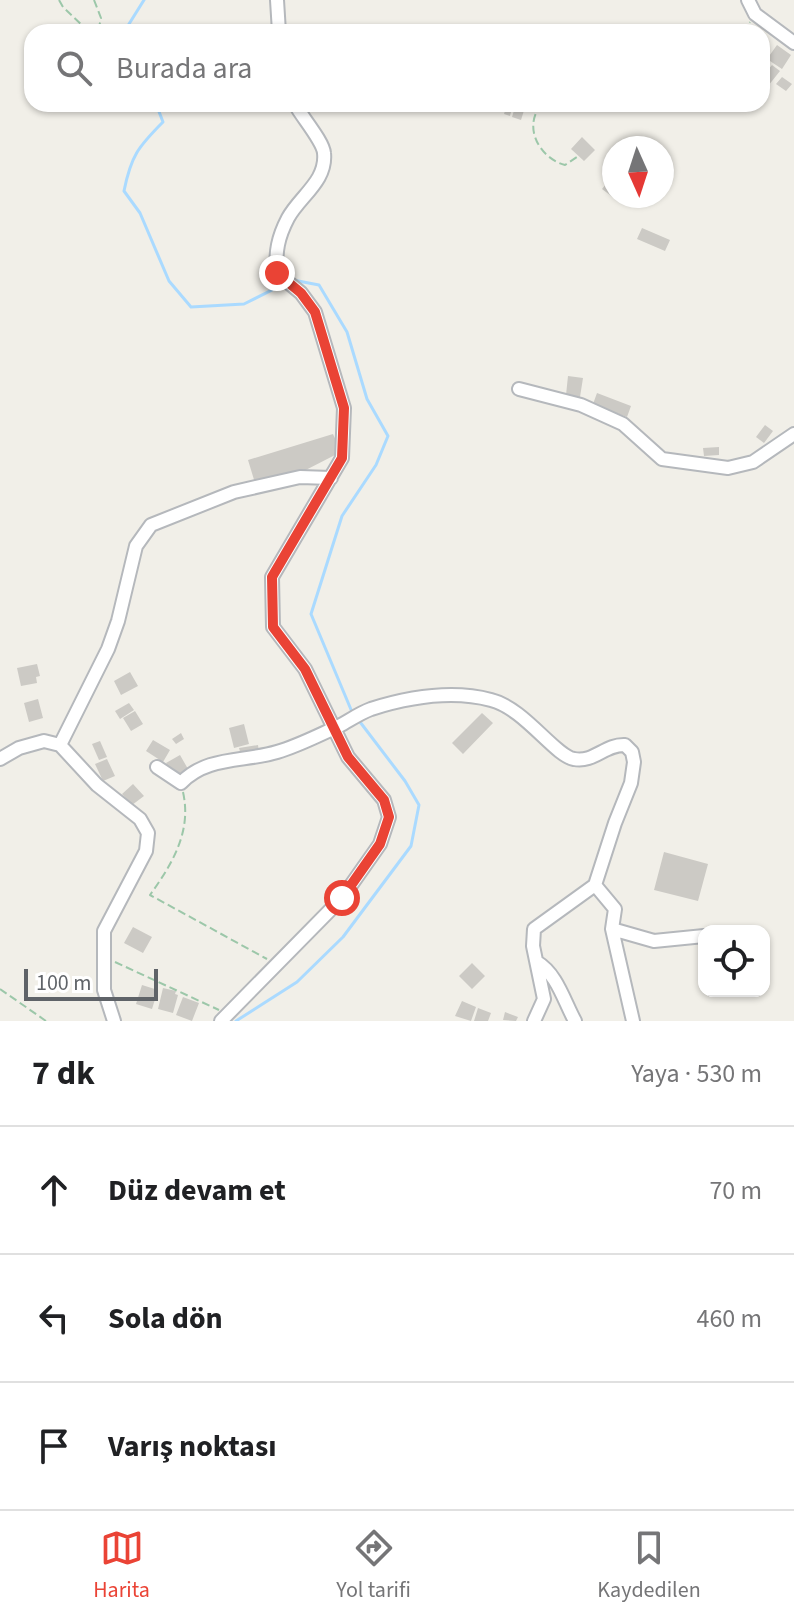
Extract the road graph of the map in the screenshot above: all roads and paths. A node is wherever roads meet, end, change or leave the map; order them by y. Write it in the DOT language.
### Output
graph roads {
  1 [pos="59,0"];
  2 [pos="94,0"];
  3 [pos="277,0"];
  4 [pos="748,0"];
  5 [pos="81,24"];
  6 [pos="100,24"];
  7 [pos="278,24"];
  8 [pos="768,24"];
  9 [pos="770,25"];
  10 [pos="794,43"];
  11 [pos="300,112"];
  12 [pos="537,112"];
  13 [pos="577,157"];
  14 [pos="519,389"];
  15 [pos="794,434"];
  16 [pos="331,478"];
  17 [pos="336,727"];
  18 [pos="60,745"];
  19 [pos="0,759"];
  20 [pos="157,767"];
  21 [pos="181,783"];
  22 [pos="595,885"];
  23 [pos="612,929"];
  24 [pos="698,937"];
  25 [pos="103,957"];
  26 [pos="537,962"];
  27 [pos="275,963"];
  28 [pos="0,989"];
  29 [pos="224,1017"];
  30 [pos="46,1021"];
  31 [pos="114,1021"];
  32 [pos="534,1021"];
  33 [pos="575,1021"];
  34 [pos="633,1021"];
  1 -- 5 [label="path"];
  2 -- 6 [label="path"];
  3 -- 7 [label="street"];
  4 -- 8 [label="street"];
  9 -- 10 [label="street"];
  11 -- 16 [label="street"];
  12 -- 13 [label="path"];
  14 -- 15 [label="street"];
  16 -- 17 [label="street"];
  16 -- 18 [label="street"];
  17 -- 21 [label="street"];
  17 -- 22 [label="street"];
  17 -- 27 [label="street"];
  18 -- 19 [label="street"];
  18 -- 25 [label="street"];
  20 -- 21 [label="street"];
  21 -- 27 [label="path"];
  22 -- 23 [label="street"];
  22 -- 26 [label="street"];
  23 -- 24 [label="street"];
  23 -- 34 [label="street"];
  25 -- 29 [label="path"];
  25 -- 31 [label="street"];
  26 -- 32 [label="street"];
  26 -- 33 [label="street"];
  27 -- 29 [label="street"];
  28 -- 30 [label="path"];
}
